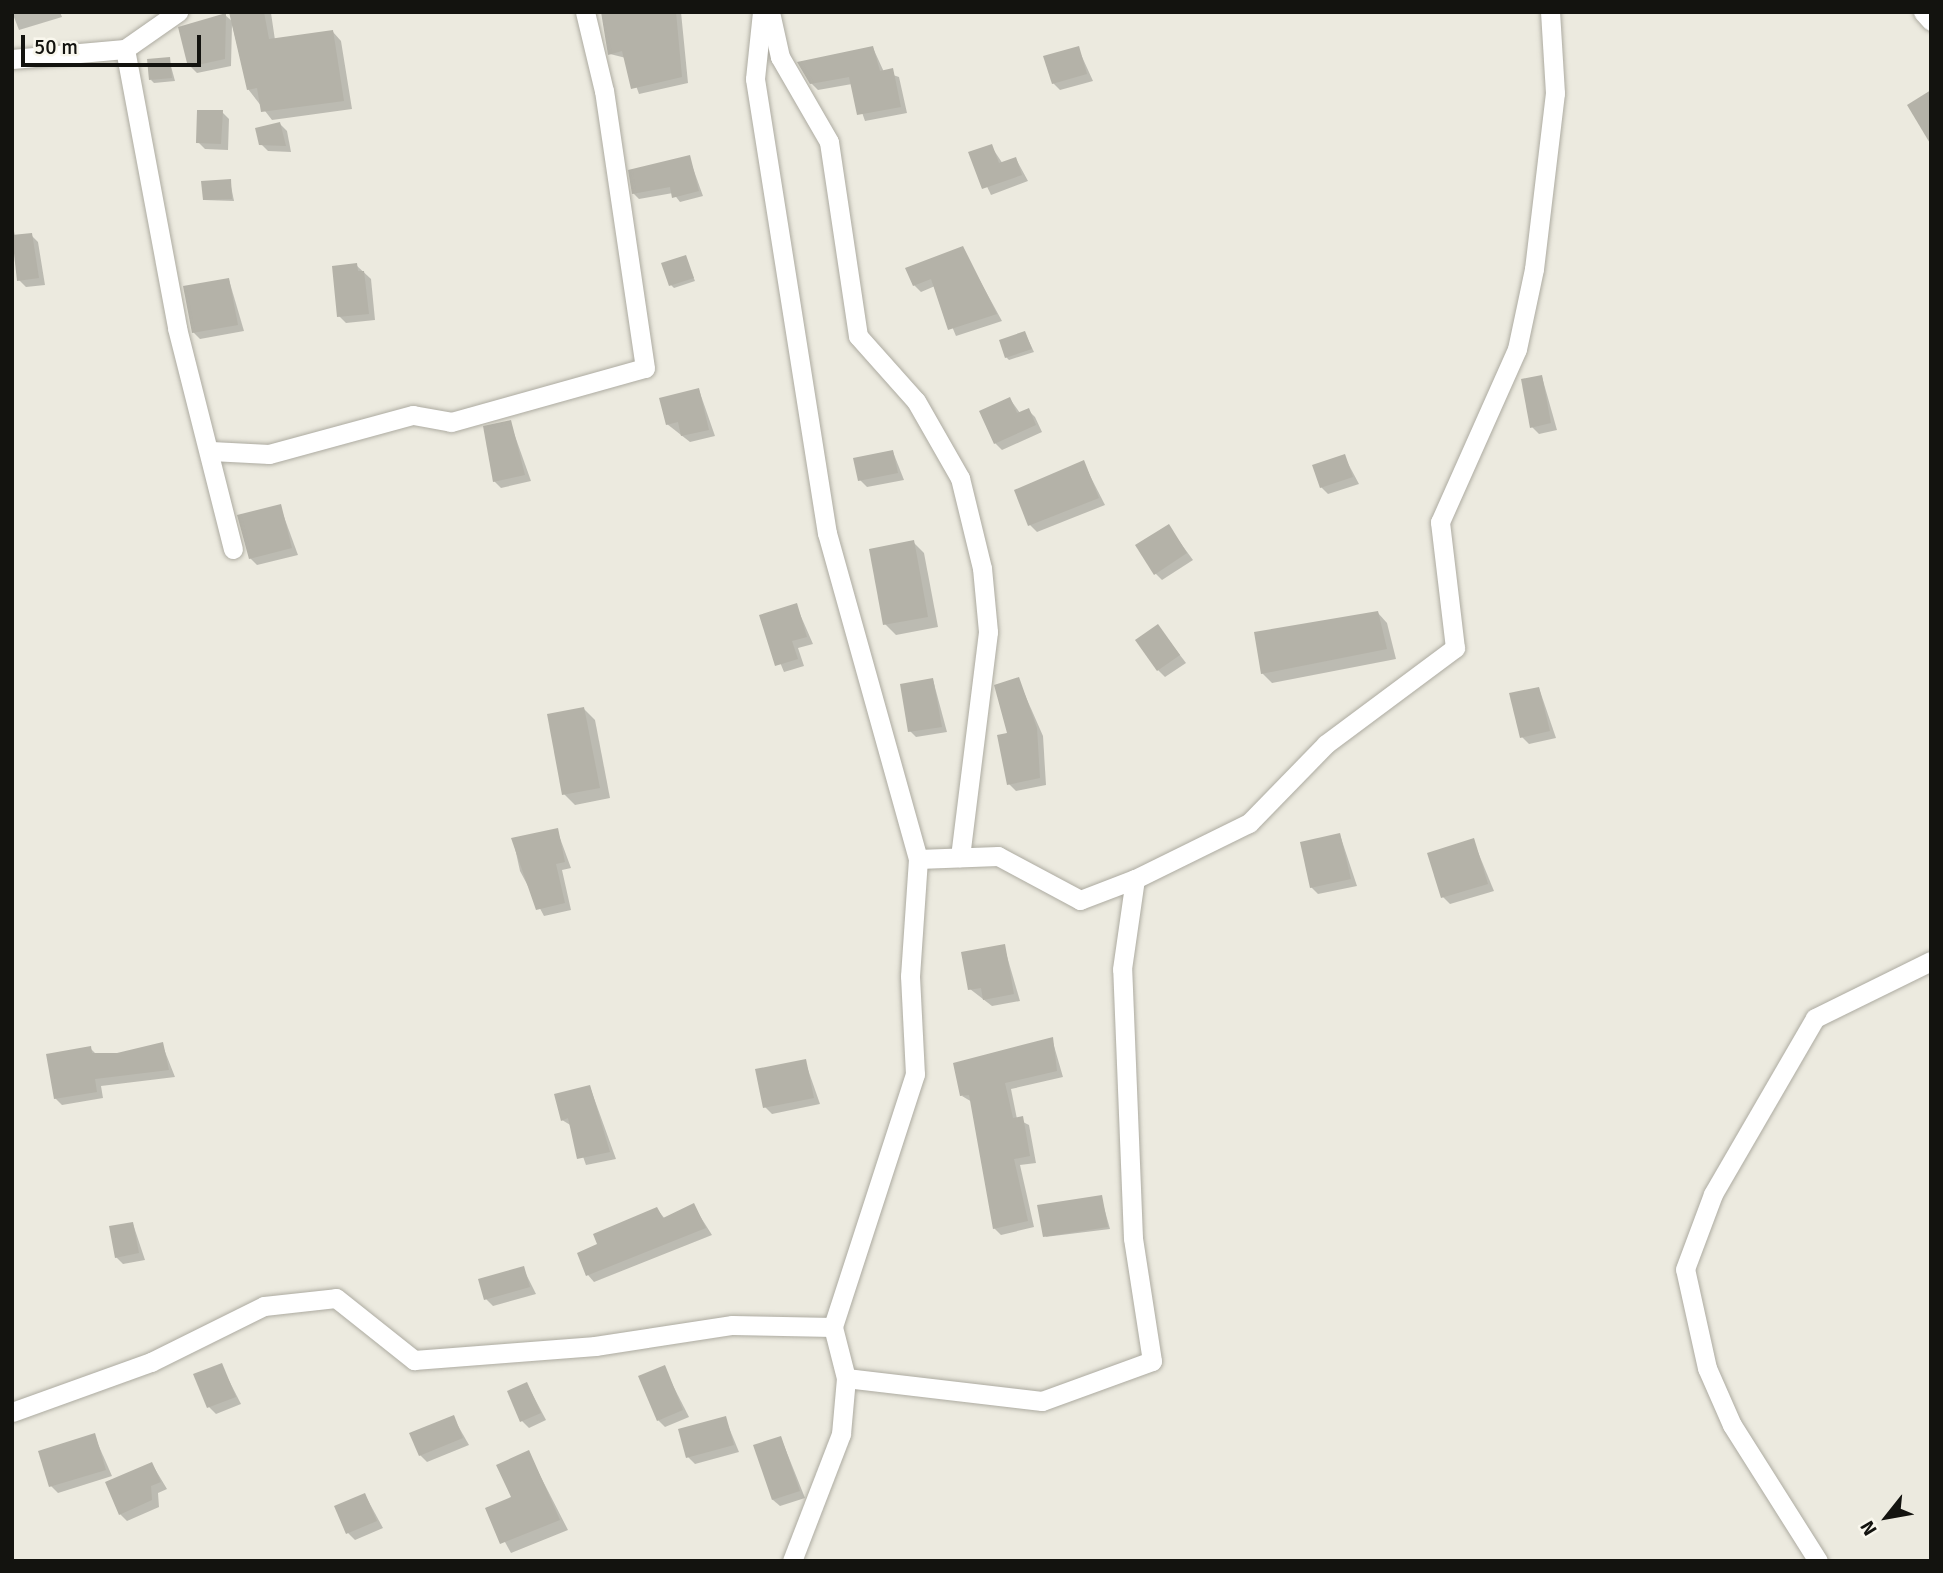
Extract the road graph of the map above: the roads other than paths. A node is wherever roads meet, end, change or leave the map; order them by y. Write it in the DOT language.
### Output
graph roads {
  1 [pos="178,12"];
  2 [pos="585,12"];
  3 [pos="762,12"];
  4 [pos="770,12"];
  5 [pos="1550,12"];
  6 [pos="1923,12"];
  7 [pos="1931,20"];
  8 [pos="125,50"];
  9 [pos="12,59"];
  10 [pos="211,451"];
  11 [pos="233,549"];
  12 [pos="960,857"];
  13 [pos="918,859"];
  14 [pos="1135,879"];
  15 [pos="1931,961"];
  16 [pos="834,1326"];
  17 [pos="846,1378"];
  18 [pos="12,1412"];
  19 [pos="792,1561"];
  20 [pos="1818,1561"];
  1 -- 8 [label="street"];
  2 -- 10 [label="street"];
  3 -- 13 [label="street"];
  4 -- 12 [label="street"];
  5 -- 14 [label="street"];
  6 -- 7 [label="street"];
  8 -- 9 [label="street"];
  8 -- 10 [label="street"];
  10 -- 11 [label="street"];
  12 -- 13 [label="street"];
  12 -- 14 [label="street"];
  13 -- 16 [label="street"];
  14 -- 17 [label="street"];
  15 -- 20 [label="street"];
  16 -- 17 [label="street"];
  16 -- 18 [label="street"];
  17 -- 19 [label="street"];
}
